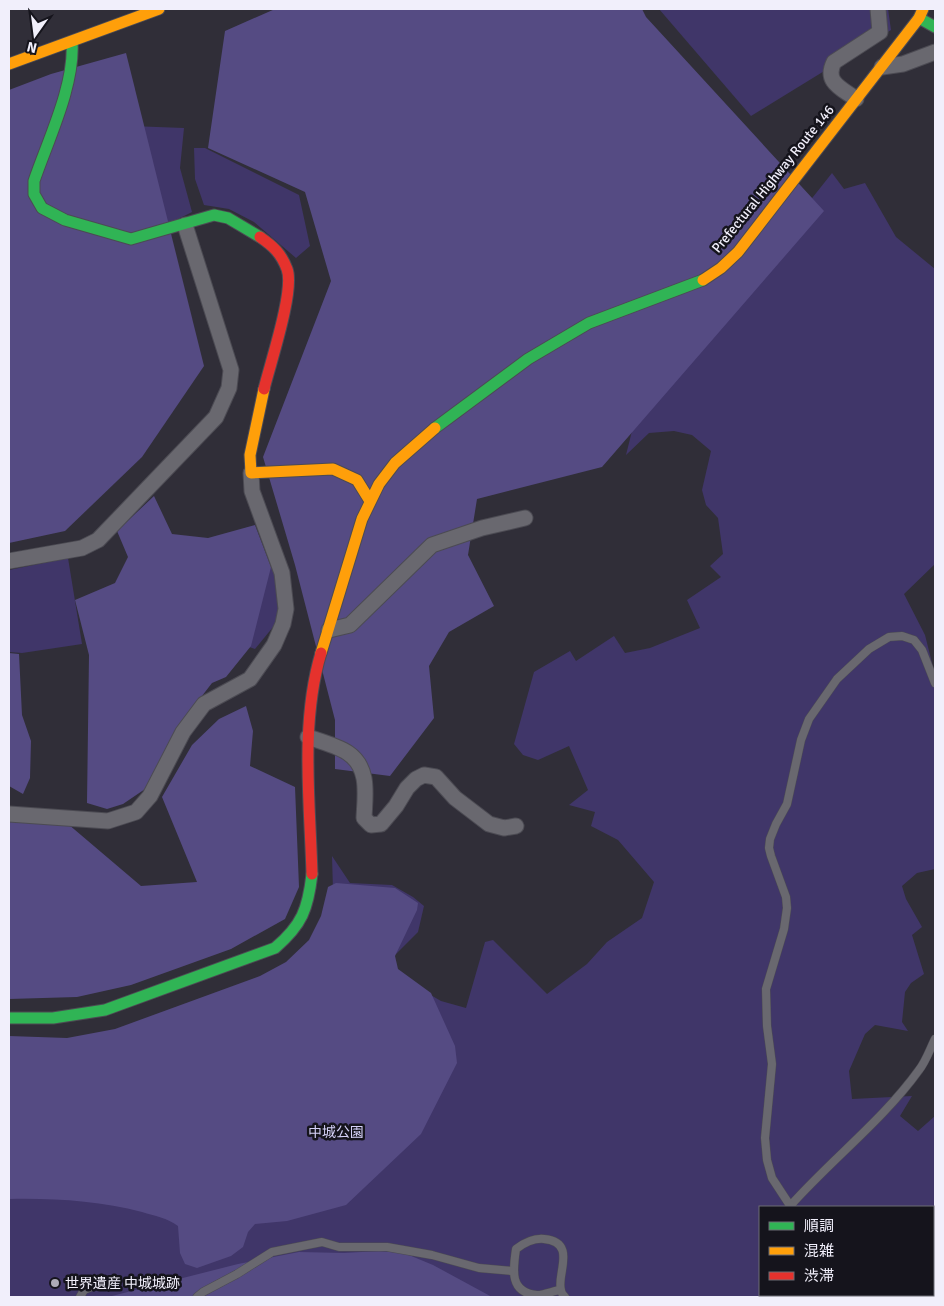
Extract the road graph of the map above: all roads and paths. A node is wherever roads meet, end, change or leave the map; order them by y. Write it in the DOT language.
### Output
graph roads {
  1 [pos="159,9"];
  2 [pos="878,9"];
  3 [pos="921,14"];
  4 [pos="935,27"];
  5 [pos="72,42"];
  6 [pos="935,52"];
  7 [pos="9,64"];
  8 [pos="882,67"];
  9 [pos="856,99"];
  10 [pos="185,225"];
  11 [pos="251,473"];
  12 [pos="370,501"];
  13 [pos="525,518"];
  14 [pos="9,561"];
  15 [pos="329,630"];
  16 [pos="935,683"];
  17 [pos="308,737"];
  18 [pos="9,814"];
  19 [pos="516,826"];
  20 [pos="9,1018"];
  21 [pos="935,1039"];
  22 [pos="791,1206"];
  23 [pos="512,1270"];
  24 [pos="91,1287"];
  25 [pos="560,1290"];
  26 [pos="80,1297"];
  27 [pos="197,1297"];
  28 [pos="564,1297"];
  1 -- 5 [label="main road"];
  2 -- 9 [label="street"];
  3 -- 4 [label="main road"];
  3 -- 8 [label="main road, Prefectural Highway Route 146"];
  5 -- 7 [label="main road"];
  5 -- 10 [label="main road"];
  6 -- 8 [label="street"];
  8 -- 9 [label="main road, Prefectural Highway Route 146"];
  9 -- 12 [label="main road, Prefectural Highway Route 146"];
  10 -- 11 [label="main road"];
  10 -- 14 [label="street"];
  11 -- 12 [label="main road"];
  11 -- 18 [label="street"];
  12 -- 15 [label="main road, Prefectural Highway Route 146"];
  13 -- 15 [label="street"];
  15 -- 17 [label="main road, Prefectural Highway Route 146"];
  16 -- 22 [label="lane"];
  17 -- 19 [label="street"];
  17 -- 20 [label="main road, Prefectural Highway Route 146"];
  21 -- 22 [label="lane"];
  23 -- 25 [label="lane"];
  23 -- 25 [label="lane"];
  23 -- 27 [label="lane"];
  24 -- 26 [label="lane"];
  25 -- 28 [label="lane"];
}
